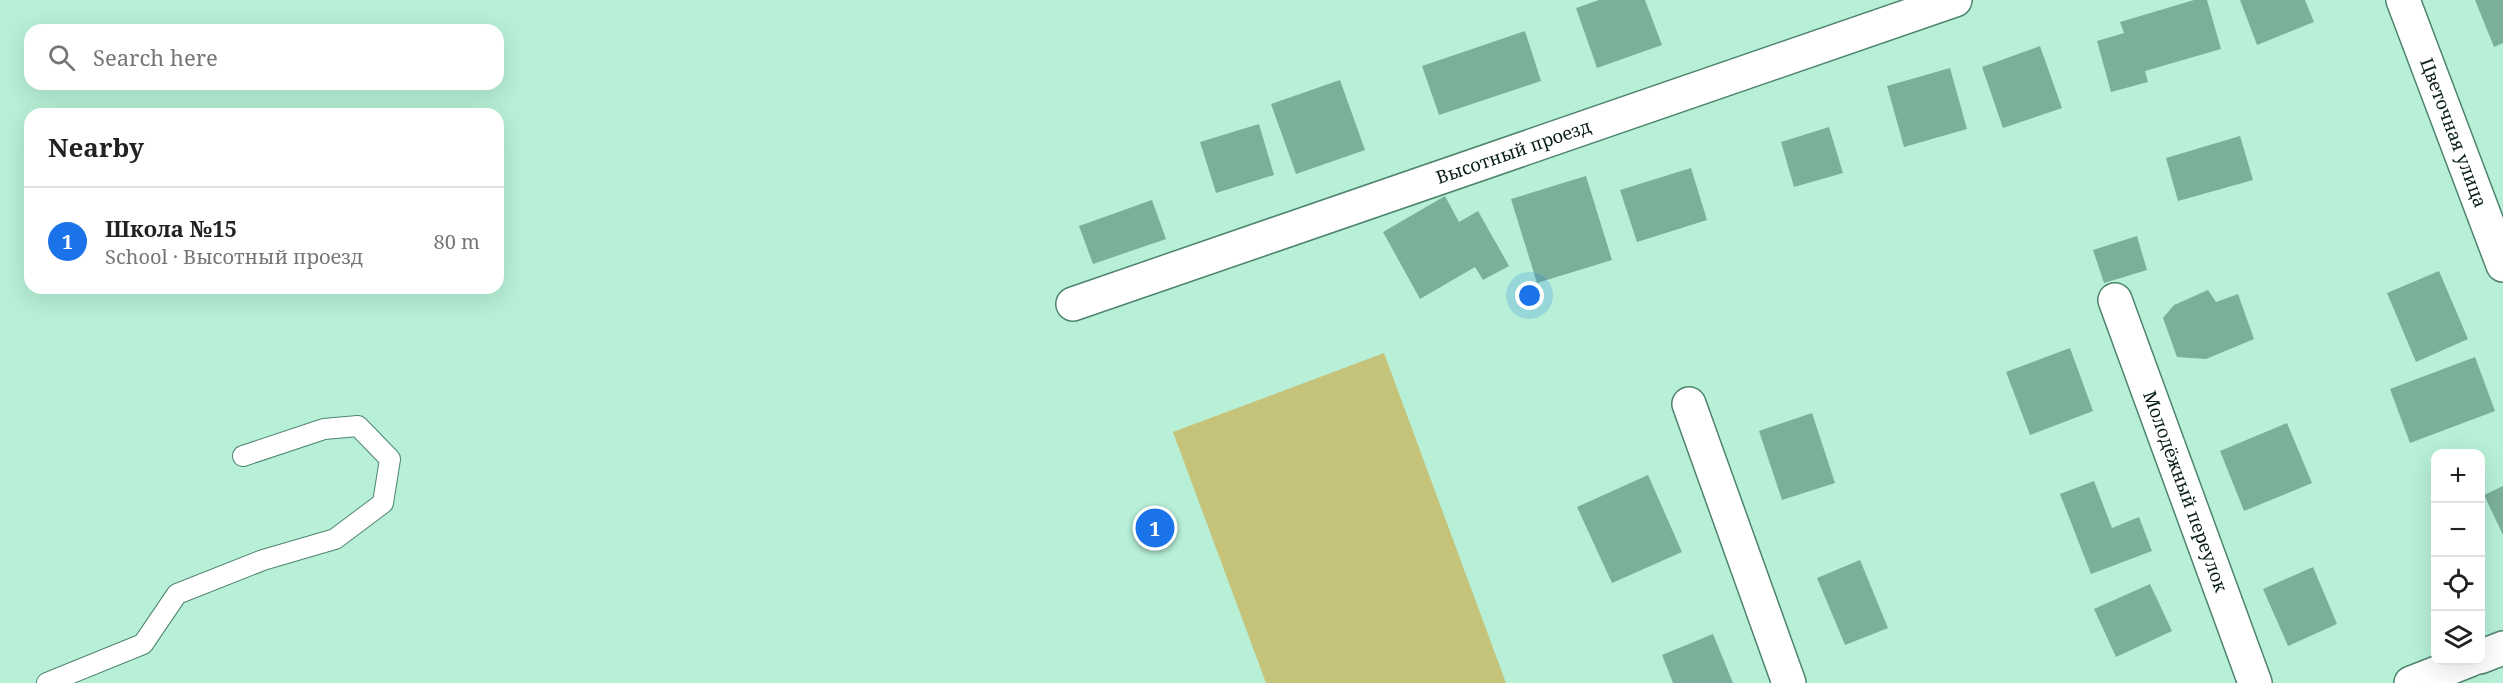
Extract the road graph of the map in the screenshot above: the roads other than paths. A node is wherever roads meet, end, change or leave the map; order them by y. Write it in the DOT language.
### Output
graph roads {
  1 [pos="1955,0"];
  2 [pos="2403,0"];
  3 [pos="2503,265"];
  4 [pos="2115,300"];
  5 [pos="1073,304"];
  6 [pos="1689,404"];
  7 [pos="243,456"];
  8 [pos="2503,648"];
  9 [pos="2485,655"];
  10 [pos="2457,665"];
  11 [pos="47,683"];
  12 [pos="1790,683"];
  13 [pos="2255,683"];
  14 [pos="2411,683"];
  1 -- 5 [label="street, Высотный проезд"];
  2 -- 3 [label="street, Цветочная улица"];
  4 -- 13 [label="street, Молодёжный переулок"];
  6 -- 12 [label="street"];
  7 -- 11 [label="lane"];
  8 -- 9 [label="street"];
  10 -- 14 [label="street"];
}
